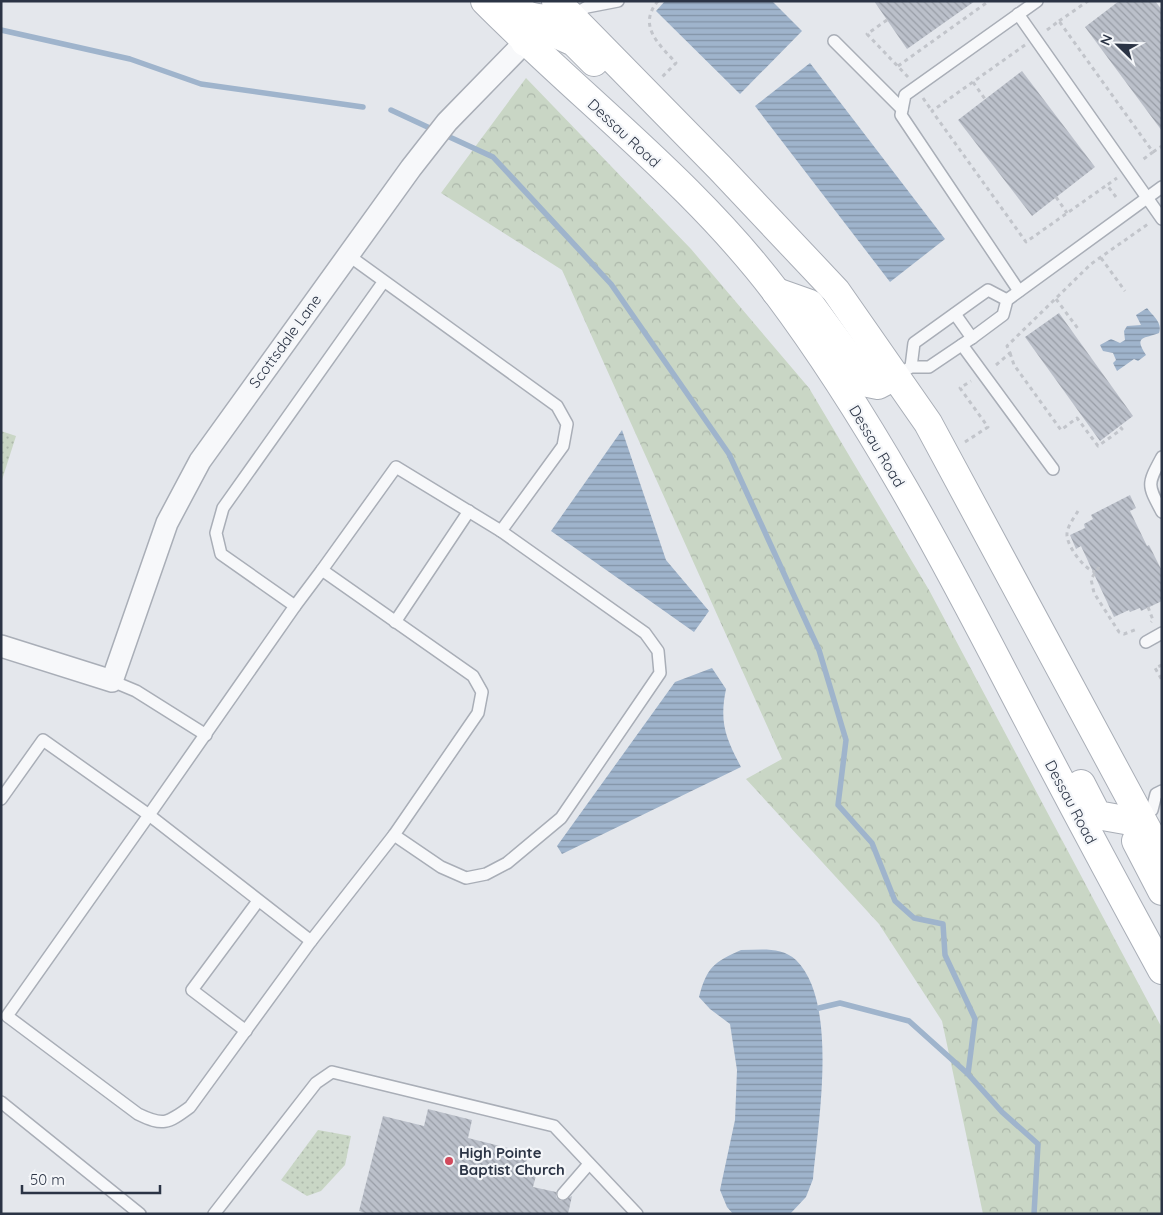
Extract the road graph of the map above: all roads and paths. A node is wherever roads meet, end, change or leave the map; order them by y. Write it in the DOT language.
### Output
graph roads {
  1 [pos="485,1"];
  2 [pos="507,1"];
  3 [pos="618,1"];
  4 [pos="658,1"];
  5 [pos="989,1"];
  6 [pos="1037,1"];
  7 [pos="1088,1"];
  8 [pos="576,6"];
  9 [pos="1018,14"];
  10 [pos="887,20"];
  11 [pos="1059,21"];
  12 [pos="1046,30"];
  13 [pos="834,41"];
  14 [pos="525,42"];
  15 [pos="1028,43"];
  16 [pos="898,66"];
  17 [pos="908,77"];
  18 [pos="973,82"];
  19 [pos="654,87"];
  20 [pos="923,98"];
  21 [pos="985,99"];
  22 [pos="902,109"];
  23 [pos="932,111"];
  24 [pos="1162,146"];
  25 [pos="1153,152"];
  26 [pos="1141,161"];
  27 [pos="1121,175"];
  28 [pos="1107,185"];
  29 [pos="1162,187"];
  30 [pos="1056,197"];
  31 [pos="1116,197"];
  32 [pos="1148,197"];
  33 [pos="1067,213"];
  34 [pos="1157,220"];
  35 [pos="348,255"];
  36 [pos="1101,258"];
  37 [pos="384,281"];
  38 [pos="1019,290"];
  39 [pos="1125,291"];
  40 [pos="776,292"];
  41 [pos="1056,299"];
  42 [pos="1007,300"];
  43 [pos="955,314"];
  44 [pos="1079,330"];
  45 [pos="967,341"];
  46 [pos="1010,353"];
  47 [pos="996,365"];
  48 [pos="903,371"];
  49 [pos="974,379"];
  50 [pos="1119,426"];
  51 [pos="966,442"];
  52 [pos="1162,457"];
  53 [pos="1053,469"];
  54 [pos="469,511"];
  55 [pos="1078,511"];
  56 [pos="1162,512"];
  57 [pos="502,531"];
  58 [pos="1099,567"];
  59 [pos="322,570"];
  60 [pos="1095,572"];
  61 [pos="295,606"];
  62 [pos="1148,607"];
  63 [pos="395,622"];
  64 [pos="1162,633"];
  65 [pos="1146,642"];
  66 [pos="1,646"];
  67 [pos="1162,665"];
  68 [pos="1162,680"];
  69 [pos="112,681"];
  70 [pos="1035,732"];
  71 [pos="206,735"];
  72 [pos="1162,791"];
  73 [pos="1,799"];
  74 [pos="1151,812"];
  75 [pos="149,815"];
  76 [pos="1084,826"];
  77 [pos="394,835"];
  78 [pos="1162,857"];
  79 [pos="1162,891"];
  80 [pos="258,901"];
  81 [pos="311,941"];
  82 [pos="1162,970"];
  83 [pos="4,1013"];
  84 [pos="246,1030"];
  85 [pos="1,1102"];
  86 [pos="589,1164"];
  87 [pos="563,1194"];
  88 [pos="140,1214"];
  89 [pos="214,1214"];
  90 [pos="637,1214"];
  1 -- 14 [label="main road, Dessau Road"];
  2 -- 8 [label="main road"];
  3 -- 8 [label="lane"];
  4 -- 19 [label="path"];
  5 -- 16 [label="path"];
  6 -- 9 [label="lane"];
  7 -- 11 [label="path"];
  8 -- 19 [label="main road"];
  9 -- 22 [label="lane"];
  9 -- 32 [label="lane"];
  10 -- 16 [label="path"];
  11 -- 12 [label="path"];
  11 -- 25 [label="path"];
  13 -- 22 [label="lane"];
  14 -- 19 [label="main road"];
  14 -- 35 [label="street, Scottsdale Lane"];
  14 -- 40 [label="main road, Dessau Road"];
  15 -- 18 [label="path"];
  16 -- 17 [label="path"];
  18 -- 21 [label="path"];
  18 -- 23 [label="path"];
  19 -- 48 [label="main road"];
  20 -- 23 [label="path"];
  22 -- 38 [label="lane"];
  23 -- 33 [label="path"];
  24 -- 25 [label="path"];
  25 -- 26 [label="path"];
  27 -- 28 [label="path"];
  28 -- 31 [label="path"];
  28 -- 33 [label="path"];
  29 -- 32 [label="lane"];
  30 -- 33 [label="path"];
  32 -- 34 [label="lane"];
  32 -- 38 [label="lane"];
  34 -- 36 [label="path"];
  35 -- 37 [label="lane"];
  35 -- 69 [label="street, Scottsdale Lane"];
  36 -- 39 [label="path"];
  36 -- 41 [label="path"];
  37 -- 57 [label="lane"];
  37 -- 61 [label="lane"];
  38 -- 42 [label="lane"];
  40 -- 48 [label="main road"];
  40 -- 70 [label="main road, Dessau Road"];
  41 -- 44 [label="path"];
  41 -- 46 [label="path"];
  42 -- 43 [label="lane"];
  42 -- 45 [label="lane"];
  43 -- 45 [label="lane"];
  43 -- 48 [label="lane"];
  45 -- 48 [label="lane"];
  45 -- 53 [label="lane"];
  46 -- 47 [label="path"];
  46 -- 50 [label="path"];
  48 -- 74 [label="main road"];
  49 -- 51 [label="path"];
  52 -- 56 [label="lane"];
  54 -- 57 [label="lane"];
  54 -- 59 [label="lane"];
  54 -- 63 [label="lane"];
  55 -- 60 [label="path"];
  57 -- 77 [label="lane"];
  58 -- 60 [label="path"];
  59 -- 61 [label="lane"];
  59 -- 63 [label="lane"];
  60 -- 62 [label="path"];
  61 -- 71 [label="lane"];
  63 -- 77 [label="lane"];
  64 -- 65 [label="lane"];
  66 -- 69 [label="street"];
  67 -- 68 [label="path"];
  69 -- 71 [label="lane"];
  70 -- 74 [label="main road"];
  70 -- 76 [label="main road, Dessau Road"];
  71 -- 75 [label="lane"];
  72 -- 74 [label="lane"];
  73 -- 75 [label="lane"];
  74 -- 78 [label="main road"];
  75 -- 80 [label="lane"];
  75 -- 83 [label="lane"];
  76 -- 79 [label="main road"];
  76 -- 82 [label="main road, Dessau Road"];
  77 -- 81 [label="lane"];
  80 -- 81 [label="lane"];
  80 -- 84 [label="lane"];
  81 -- 84 [label="lane"];
  83 -- 84 [label="lane"];
  85 -- 88 [label="lane"];
  86 -- 87 [label="lane"];
  86 -- 89 [label="lane"];
  86 -- 90 [label="lane"];
}
